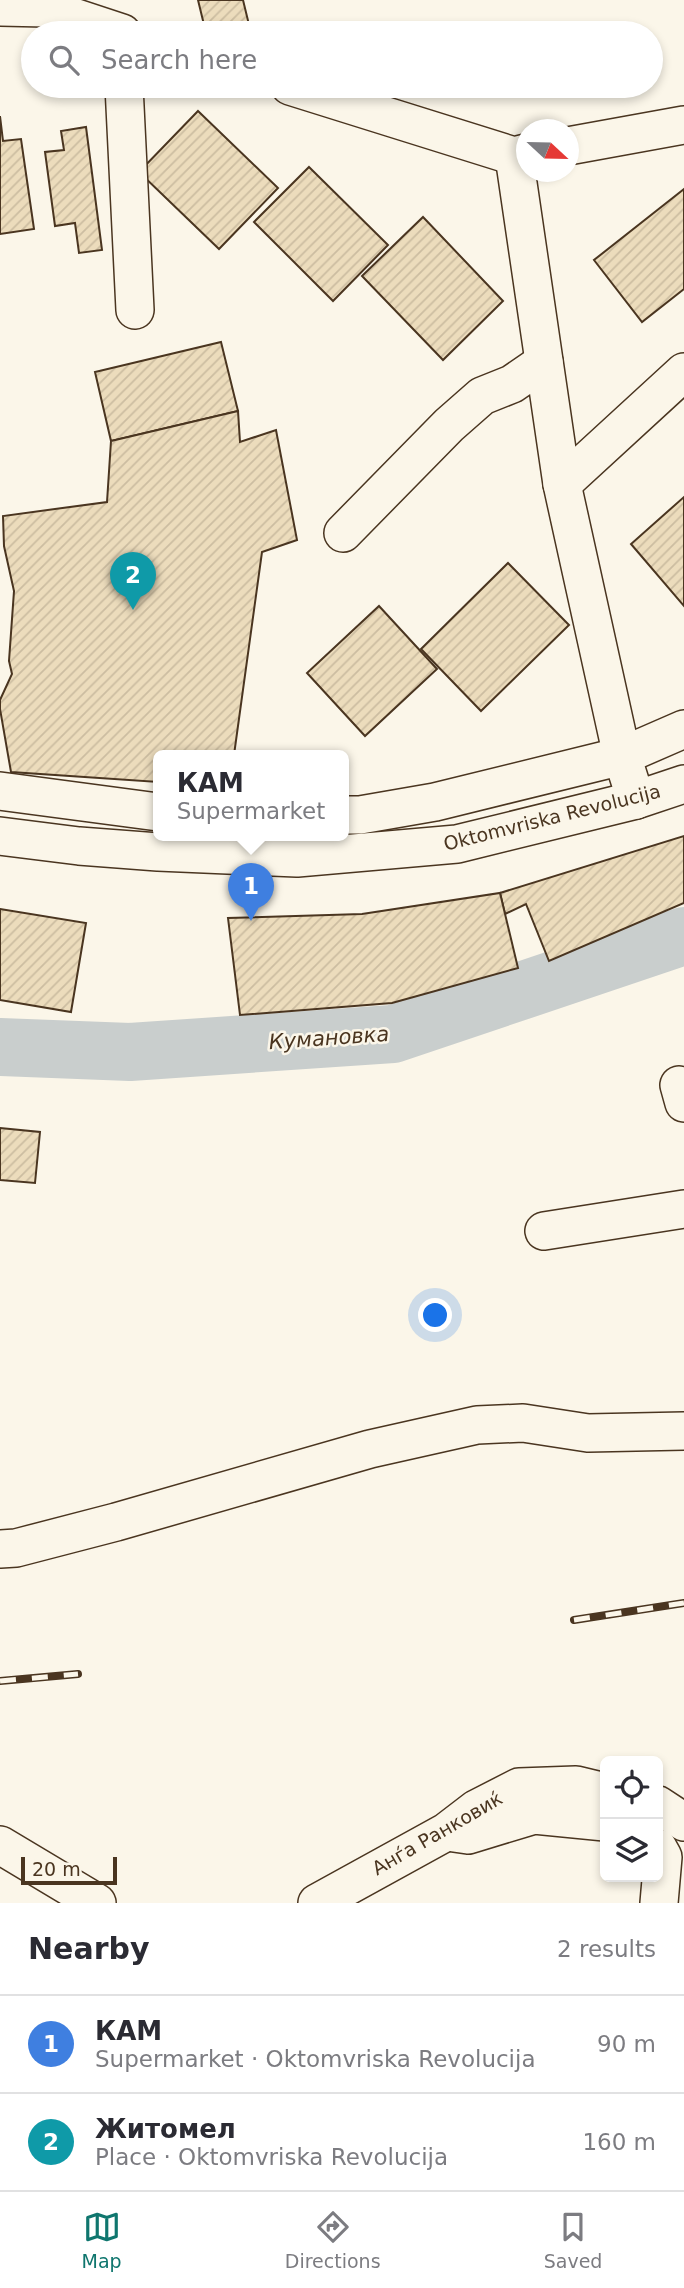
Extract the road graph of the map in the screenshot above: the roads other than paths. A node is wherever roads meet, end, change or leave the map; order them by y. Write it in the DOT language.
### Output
graph roads {
  1 [pos="45,4"];
  2 [pos="0,7"];
  3 [pos="90,21"];
  4 [pos="125,98"];
  5 [pos="331,98"];
  6 [pos="684,125"];
  7 [pos="579,144"];
  8 [pos="516,153"];
  9 [pos="523,182"];
  10 [pos="135,310"];
  11 [pos="544,362"];
  12 [pos="684,372"];
  13 [pos="562,484"];
  14 [pos="343,533"];
  15 [pos="684,729"];
  16 [pos="622,756"];
  17 [pos="684,784"];
  18 [pos="0,791"];
  19 [pos="636,800"];
  20 [pos="153,811"];
  21 [pos="349,815"];
  22 [pos="0,836"];
  23 [pos="684,1209"];
  24 [pos="544,1231"];
  25 [pos="684,1431"];
  26 [pos="0,1549"];
  27 [pos="600,1790"];
  28 [pos="663,1808"];
  29 [pos="600,1822"];
  30 [pos="684,1822"];
  31 [pos="446,1832"];
  32 [pos="0,1845"];
  33 [pos="661,1882"];
  34 [pos="97,1903"];
  35 [pos="317,1903"];
  36 [pos="659,1903"];
  1 -- 2 [label="street"];
  1 -- 3 [label="street"];
  4 -- 10 [label="street"];
  5 -- 8 [label="street"];
  6 -- 7 [label="street"];
  9 -- 11 [label="street"];
  11 -- 13 [label="street"];
  11 -- 14 [label="street"];
  12 -- 13 [label="street"];
  13 -- 16 [label="street"];
  15 -- 16 [label="street"];
  16 -- 19 [label="street"];
  16 -- 21 [label="street"];
  17 -- 19 [label="street, Oktomvriska Revolucija"];
  18 -- 20 [label="street"];
  19 -- 22 [label="street, Oktomvriska Revolucija"];
  23 -- 24 [label="street"];
  25 -- 26 [label="street"];
  27 -- 31 [label="street, Анѓа Ранковиќ"];
  28 -- 30 [label="street"];
  29 -- 31 [label="street"];
  31 -- 35 [label="street, Анѓа Ранковиќ"];
  32 -- 34 [label="street"];
  33 -- 36 [label="street"];
}
